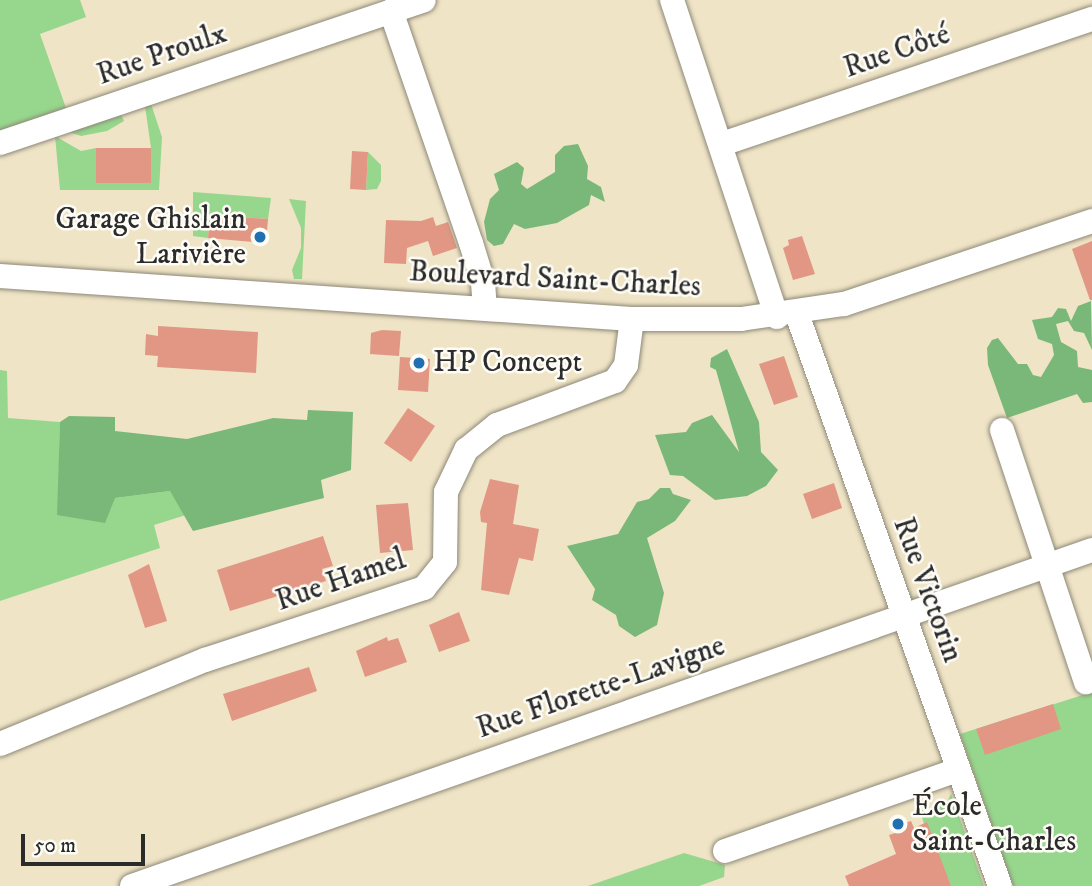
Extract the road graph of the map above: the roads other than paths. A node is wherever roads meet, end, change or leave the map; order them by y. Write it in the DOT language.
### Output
graph roads {
  1 [pos="424,0"];
  2 [pos="672,0"];
  3 [pos="391,11"];
  4 [pos="1092,19"];
  5 [pos="0,144"];
  6 [pos="722,144"];
  7 [pos="1092,221"];
  8 [pos="0,275"];
  9 [pos="485,308"];
  10 [pos="787,316"];
  11 [pos="632,318"];
  12 [pos="1002,430"];
  13 [pos="1092,550"];
  14 [pos="1047,566"];
  15 [pos="902,615"];
  16 [pos="1086,682"];
  17 [pos="0,744"];
  18 [pos="958,771"];
  19 [pos="725,851"];
  20 [pos="132,886"];
  21 [pos="1000,886"];
  1 -- 3 [label="street, Rue Proulx"];
  2 -- 6 [label="street, Rue Victorin"];
  3 -- 5 [label="street, Rue Proulx"];
  3 -- 9 [label="street"];
  4 -- 6 [label="street, Rue Côté"];
  6 -- 10 [label="street, Rue Victorin"];
  7 -- 10 [label="street, Boulevard Saint-Charles"];
  8 -- 9 [label="street, Boulevard Saint-Charles"];
  9 -- 11 [label="street, Boulevard Saint-Charles"];
  10 -- 11 [label="street, Boulevard Saint-Charles"];
  10 -- 15 [label="street, Rue Victorin"];
  11 -- 17 [label="street, Rue Hamel"];
  12 -- 14 [label="street"];
  13 -- 14 [label="street, Rue Florette-Lavigne"];
  14 -- 15 [label="street, Rue Florette-Lavigne"];
  14 -- 16 [label="street"];
  15 -- 18 [label="street, Rue Victorin"];
  15 -- 20 [label="street, Rue Florette-Lavigne"];
  18 -- 19 [label="street"];
  18 -- 21 [label="street, Rue Victorin"];
}
